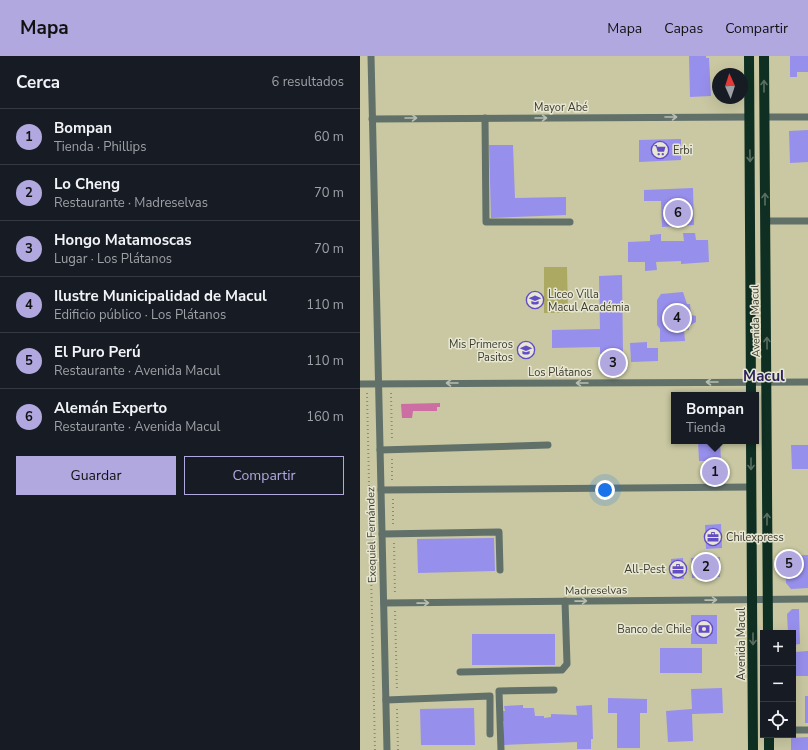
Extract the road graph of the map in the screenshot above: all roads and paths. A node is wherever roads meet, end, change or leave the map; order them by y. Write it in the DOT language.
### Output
graph roads {
  1 [pos="371,56"];
  2 [pos="748,56"];
  3 [pos="764,56"];
  4 [pos="749,116"];
  5 [pos="764,117"];
  6 [pos="808,117"];
  7 [pos="372,118"];
  8 [pos="485,118"];
  9 [pos="765,221"];
  10 [pos="808,221"];
  11 [pos="570,222"];
  12 [pos="751,382"];
  13 [pos="767,382"];
  14 [pos="808,382"];
  15 [pos="379,383"];
  16 [pos="390,383"];
  17 [pos="363,384"];
  18 [pos="751,392"];
  19 [pos="751,444"];
  20 [pos="548,445"];
  21 [pos="380,450"];
  22 [pos="392,450"];
  23 [pos="751,487"];
  24 [pos="381,490"];
  25 [pos="392,490"];
  26 [pos="393,533"];
  27 [pos="382,534"];
  28 [pos="500,570"];
  29 [pos="752,600"];
  30 [pos="768,600"];
  31 [pos="808,600"];
  32 [pos="565,601"];
  33 [pos="384,603"];
  34 [pos="395,603"];
  35 [pos="768,630"];
  36 [pos="460,672"];
  37 [pos="554,690"];
  38 [pos="386,700"];
  39 [pos="397,700"];
  40 [pos="796,730"];
  41 [pos="808,730"];
  42 [pos="490,734"];
  43 [pos="769,738"];
  44 [pos="375,750"];
  45 [pos="387,750"];
  46 [pos="398,750"];
  47 [pos="501,750"];
  48 [pos="753,750"];
  49 [pos="769,750"];
  1 -- 7 [label="street, Exequiel Fernández"];
  2 -- 4 [label="main road, Avenida Macul"];
  5 -- 3 [label="main road, Avenida Macul, one-way"];
  8 -- 4 [label="street, Mayor Abé, one-way"];
  4 -- 12 [label="main road, Avenida Macul, one-way"];
  5 -- 6 [label="street"];
  9 -- 5 [label="main road, Avenida Macul, one-way"];
  7 -- 8 [label="street, Mayor Abé, one-way"];
  7 -- 15 [label="street, Exequiel Fernández"];
  8 -- 11 [label="street"];
  9 -- 10 [label="street"];
  13 -- 9 [label="main road, Avenida Macul, one-way"];
  12 -- 13 [label="street, Los Plátanos"];
  12 -- 16 [label="street, Los Plátanos, one-way"];
  12 -- 18 [label="main road, Avenida Macul"];
  13 -- 14 [label="street, Los Plátanos"];
  30 -- 13 [label="main road, Avenida Macul, one-way"];
  15 -- 16 [label="street, Los Plátanos"];
  15 -- 17 [label="street, Los Plátanos"];
  15 -- 21 [label="street, Exequiel Fernández"];
  16 -- 22 [label="path"];
  17 -- 44 [label="path"];
  19 -- 23 [label="main road, Avenida Macul, one-way"];
  20 -- 22 [label="street"];
  21 -- 22 [label="street"];
  21 -- 24 [label="street, Exequiel Fernández"];
  22 -- 25 [label="path"];
  23 -- 25 [label="street"];
  23 -- 29 [label="main road, Avenida Macul"];
  24 -- 25 [label="street"];
  24 -- 27 [label="street, Exequiel Fernández"];
  25 -- 26 [label="path"];
  26 -- 27 [label="street"];
  26 -- 28 [label="street"];
  26 -- 34 [label="path"];
  27 -- 33 [label="street, Exequiel Fernández"];
  29 -- 30 [label="street, Madreselvas"];
  32 -- 29 [label="street, Madreselvas, one-way"];
  29 -- 48 [label="main road, Avenida Macul, one-way"];
  30 -- 31 [label="street, Madreselvas"];
  30 -- 35 [label="main road, Avenida Macul"];
  34 -- 32 [label="street, Madreselvas, one-way"];
  32 -- 36 [label="street"];
  33 -- 34 [label="street, Madreselvas"];
  33 -- 38 [label="street, Exequiel Fernández"];
  34 -- 39 [label="path"];
  37 -- 47 [label="street"];
  38 -- 39 [label="street"];
  38 -- 45 [label="street, Exequiel Fernández"];
  39 -- 42 [label="street"];
  39 -- 46 [label="path"];
  40 -- 41 [label="street"];
  43 -- 49 [label="main road"];
}
